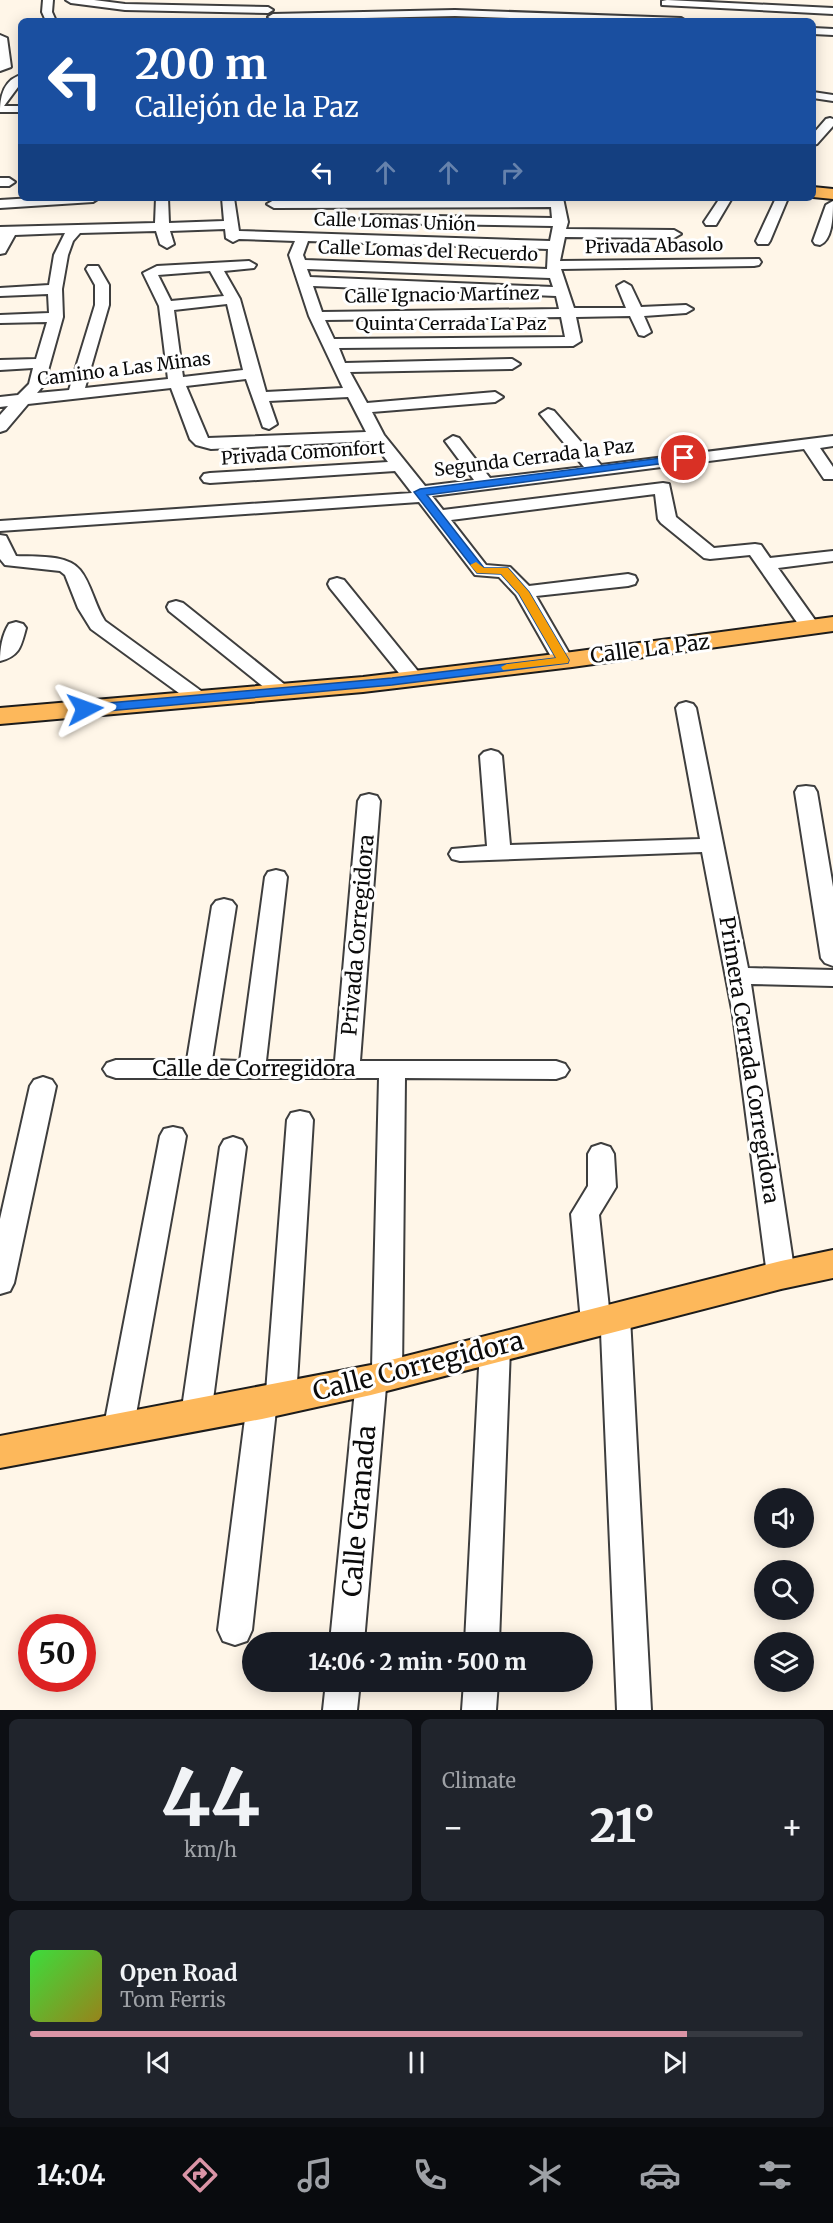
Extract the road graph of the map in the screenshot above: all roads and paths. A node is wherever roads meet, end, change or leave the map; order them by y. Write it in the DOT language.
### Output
graph roads {
  1 [pos="48,0"];
  2 [pos="71,0"];
  3 [pos="440,0"];
  4 [pos="666,3"];
  5 [pos="177,4"];
  6 [pos="222,4"];
  7 [pos="278,4"];
  8 [pos="617,6"];
  9 [pos="269,11"];
  10 [pos="833,11"];
  11 [pos="442,17"];
  12 [pos="49,18"];
  13 [pos="545,18"];
  14 [pos="608,18"];
  15 [pos="816,31"];
  16 [pos="833,32"];
  17 [pos="2,38"];
  18 [pos="5,64"];
  19 [pos="18,79"];
  20 [pos="18,94"];
  21 [pos="816,95"];
  22 [pos="832,96"];
  23 [pos="3,97"];
  24 [pos="0,109"];
  25 [pos="18,110"];
  26 [pos="830,122"];
  27 [pos="816,138"];
  28 [pos="816,192"];
  29 [pos="833,194"];
  30 [pos="34,201"];
  31 [pos="60,201"];
  32 [pos="61,201"];
  33 [pos="162,201"];
  34 [pos="228,201"];
  35 [pos="557,201"];
  36 [pos="724,201"];
  37 [pos="781,201"];
  38 [pos="0,204"];
  39 [pos="274,204"];
  40 [pos="833,205"];
  41 [pos="90,215"];
  42 [pos="354,219"];
  43 [pos="711,222"];
  44 [pos="162,226"];
  45 [pos="5,231"];
  46 [pos="232,234"];
  47 [pos="558,234"];
  48 [pos="674,234"];
  49 [pos="303,238"];
  50 [pos="820,241"];
  51 [pos="763,242"];
  52 [pos="166,244"];
  53 [pos="0,250"];
  54 [pos="754,262"];
  55 [pos="299,264"];
  56 [pos="249,265"];
  57 [pos="215,267"];
  58 [pos="93,269"];
  59 [pos="554,269"];
  60 [pos="305,281"];
  61 [pos="624,286"];
  62 [pos="55,289"];
  63 [pos="0,292"];
  64 [pos="560,292"];
  65 [pos="233,299"];
  66 [pos="166,306"];
  67 [pos="686,309"];
  68 [pos="635,312"];
  69 [pos="568,313"];
  70 [pos="316,316"];
  71 [pos="56,317"];
  72 [pos="0,319"];
  73 [pos="644,332"];
  74 [pos="329,344"];
  75 [pos="41,363"];
  76 [pos="512,364"];
  77 [pos="0,365"];
  78 [pos="340,368"];
  79 [pos="252,374"];
  80 [pos="176,381"];
  81 [pos="352,392"];
  82 [pos="75,395"];
  83 [pos="259,397"];
  84 [pos="495,397"];
  85 [pos="29,400"];
  86 [pos="0,402"];
  87 [pos="360,408"];
  88 [pos="548,414"];
  89 [pos="269,424"];
  90 [pos="0,428"];
  91 [pos="377,436"];
  92 [pos="453,441"];
  93 [pos="833,441"];
  94 [pos="809,444"];
  95 [pos="399,466"];
  96 [pos="597,471"];
  97 [pos="830,475"];
  98 [pos="210,478"];
  99 [pos="486,484"];
  100 [pos="421,495"];
  101 [pos="436,516"];
  102 [pos="0,526"];
  103 [pos="0,540"];
  104 [pos="833,556"];
  105 [pos="6,564"];
  106 [pos="765,564"];
  107 [pos="628,580"];
  108 [pos="337,584"];
  109 [pos="524,592"];
  110 [pos="176,607"];
  111 [pos="821,625"];
  112 [pos="16,628"];
  113 [pos="0,655"];
  114 [pos="563,660"];
  115 [pos="414,679"];
  116 [pos="282,692"];
  117 [pos="201,700"];
  118 [pos="686,708"];
  119 [pos="0,716"];
  120 [pos="491,756"];
  121 [pos="806,792"];
  122 [pos="369,801"];
  123 [pos="713,845"];
  124 [pos="499,852"];
  125 [pos="460,854"];
  126 [pos="276,877"];
  127 [pos="224,906"];
  128 [pos="833,958"];
  129 [pos="738,976"];
  130 [pos="833,978"];
  131 [pos="116,1069"];
  132 [pos="198,1069"];
  133 [pos="252,1069"];
  134 [pos="347,1069"];
  135 [pos="392,1069"];
  136 [pos="556,1070"];
  137 [pos="43,1086"];
  138 [pos="300,1120"];
  139 [pos="173,1136"];
  140 [pos="233,1147"];
  141 [pos="601,1154"];
  142 [pos="833,1264"];
  143 [pos="781,1275"];
  144 [pos="0,1283"];
  145 [pos="605,1320"];
  146 [pos="495,1348"];
  147 [pos="379,1377"];
  148 [pos="272,1401"];
  149 [pos="196,1415"];
  150 [pos="118,1431"];
  151 [pos="0,1452"];
  152 [pos="235,1630"];
  153 [pos="348,1632"];
  154 [pos="482,1632"];
  155 [pos="342,1692"];
  156 [pos="480,1692"];
  157 [pos="340,1710"];
  158 [pos="479,1710"];
  159 [pos="634,1710"];
  1 -- 12 [label="street"];
  2 -- 5 [label="street"];
  3 -- 11 [label="street"];
  4 -- 10 [label="street"];
  5 -- 6 [label="street"];
  6 -- 9 [label="street"];
  7 -- 9 [label="street"];
  8 -- 14 [label="street"];
  9 -- 11 [label="street"];
  11 -- 13 [label="street"];
  13 -- 14 [label="street"];
  15 -- 16 [label="street"];
  17 -- 18 [label="street"];
  19 -- 23 [label="street"];
  20 -- 23 [label="street"];
  21 -- 22 [label="street"];
  24 -- 25 [label="street"];
  26 -- 27 [label="street"];
  28 -- 29 [label="main road"];
  30 -- 38 [label="street"];
  31 -- 41 [label="street"];
  32 -- 41 [label="street"];
  33 -- 44 [label="street"];
  34 -- 46 [label="street"];
  35 -- 39 [label="street"];
  35 -- 47 [label="street"];
  36 -- 43 [label="street"];
  37 -- 51 [label="street"];
  40 -- 50 [label="street"];
  41 -- 44 [label="street, Calle Lomas Unión"];
  41 -- 45 [label="street"];
  41 -- 62 [label="street"];
  42 -- 47 [label="street"];
  44 -- 46 [label="street, Calle Lomas Unión"];
  44 -- 52 [label="street"];
  45 -- 53 [label="street"];
  46 -- 49 [label="street, Calle Lomas Unión"];
  47 -- 48 [label="street"];
  47 -- 49 [label="street, Calle Lomas Unión"];
  47 -- 59 [label="street"];
  49 -- 55 [label="street"];
  54 -- 59 [label="street, Privada Abasolo"];
  55 -- 59 [label="street, Calle Lomas del Recuerdo"];
  55 -- 60 [label="street"];
  56 -- 57 [label="street"];
  57 -- 65 [label="street"];
  57 -- 66 [label="street"];
  58 -- 82 [label="street"];
  59 -- 64 [label="street"];
  60 -- 64 [label="street"];
  60 -- 70 [label="street"];
  61 -- 68 [label="street"];
  62 -- 63 [label="street"];
  62 -- 71 [label="street"];
  64 -- 69 [label="street"];
  65 -- 66 [label="street"];
  65 -- 79 [label="street"];
  66 -- 80 [label="street"];
  67 -- 68 [label="street, Calle Ignacio Martínez"];
  68 -- 69 [label="street, Calle Ignacio Martínez"];
  68 -- 73 [label="street"];
  69 -- 70 [label="street, Calle Ignacio Martínez"];
  69 -- 74 [label="street, Quinta Cerrada La Paz"];
  70 -- 74 [label="street"];
  71 -- 72 [label="street"];
  71 -- 75 [label="street"];
  74 -- 78 [label="street"];
  75 -- 77 [label="street"];
  75 -- 85 [label="street"];
  76 -- 78 [label="street"];
  78 -- 81 [label="street"];
  79 -- 80 [label="street, Camino a Las Minas"];
  79 -- 83 [label="street"];
  80 -- 82 [label="street, Camino a Las Minas"];
  80 -- 91 [label="street"];
  81 -- 83 [label="street"];
  81 -- 87 [label="street"];
  82 -- 85 [label="street, Camino a Las Minas"];
  83 -- 89 [label="street"];
  84 -- 87 [label="street"];
  85 -- 86 [label="street, Camino a Las Minas"];
  85 -- 90 [label="street"];
  87 -- 91 [label="street"];
  88 -- 96 [label="street"];
  91 -- 95 [label="street"];
  92 -- 99 [label="street"];
  93 -- 94 [label="street, Segunda Cerrada la Paz"];
  94 -- 96 [label="street, Segunda Cerrada la Paz"];
  94 -- 97 [label="street"];
  95 -- 98 [label="street, Privada Comonfort"];
  95 -- 100 [label="street"];
  96 -- 99 [label="street, Segunda Cerrada la Paz"];
  99 -- 100 [label="street, Segunda Cerrada la Paz"];
  100 -- 101 [label="street"];
  100 -- 102 [label="street, Segunda Cerrada la Paz"];
  101 -- 106 [label="street"];
  101 -- 109 [label="street"];
  103 -- 105 [label="street"];
  104 -- 106 [label="street"];
  105 -- 117 [label="street"];
  106 -- 111 [label="street"];
  107 -- 109 [label="street"];
  108 -- 115 [label="street"];
  109 -- 114 [label="street"];
  110 -- 116 [label="street"];
  111 -- 114 [label="main road, Calle La Paz"];
  112 -- 113 [label="street"];
  114 -- 115 [label="main road, Calle La Paz"];
  115 -- 116 [label="main road, Calle La Paz"];
  116 -- 117 [label="main road, Calle La Paz"];
  117 -- 119 [label="main road, Calle La Paz"];
  118 -- 123 [label="street, Primera Cerrada Corregidora"];
  120 -- 124 [label="street"];
  121 -- 128 [label="street"];
  122 -- 134 [label="street, Privada Corregidora"];
  123 -- 124 [label="street"];
  123 -- 129 [label="street, Primera Cerrada Corregidora"];
  124 -- 125 [label="street"];
  126 -- 133 [label="street"];
  127 -- 132 [label="street"];
  129 -- 130 [label="street"];
  129 -- 143 [label="street, Primera Cerrada Corregidora"];
  131 -- 132 [label="street, Calle de Corregidora"];
  132 -- 133 [label="street, Calle de Corregidora"];
  133 -- 134 [label="street, Calle de Corregidora"];
  134 -- 135 [label="street, Calle de Corregidora"];
  135 -- 136 [label="street, Calle de Corregidora"];
  135 -- 147 [label="street, Calle Granada"];
  137 -- 144 [label="street"];
  138 -- 148 [label="street"];
  139 -- 150 [label="street"];
  140 -- 149 [label="street"];
  141 -- 145 [label="street"];
  142 -- 143 [label="main road, Calle Corregidora"];
  143 -- 145 [label="main road, Calle Corregidora"];
  145 -- 146 [label="main road, Calle Corregidora"];
  145 -- 159 [label="street"];
  146 -- 147 [label="main road, Calle Corregidora"];
  146 -- 154 [label="street"];
  147 -- 148 [label="main road, Calle Corregidora"];
  147 -- 153 [label="street, Calle Granada"];
  148 -- 149 [label="main road, Calle Corregidora"];
  148 -- 152 [label="street"];
  149 -- 150 [label="main road, Calle Corregidora"];
  150 -- 151 [label="main road, Calle Corregidora"];
  155 -- 157 [label="street"];
  156 -- 158 [label="street"];
}
